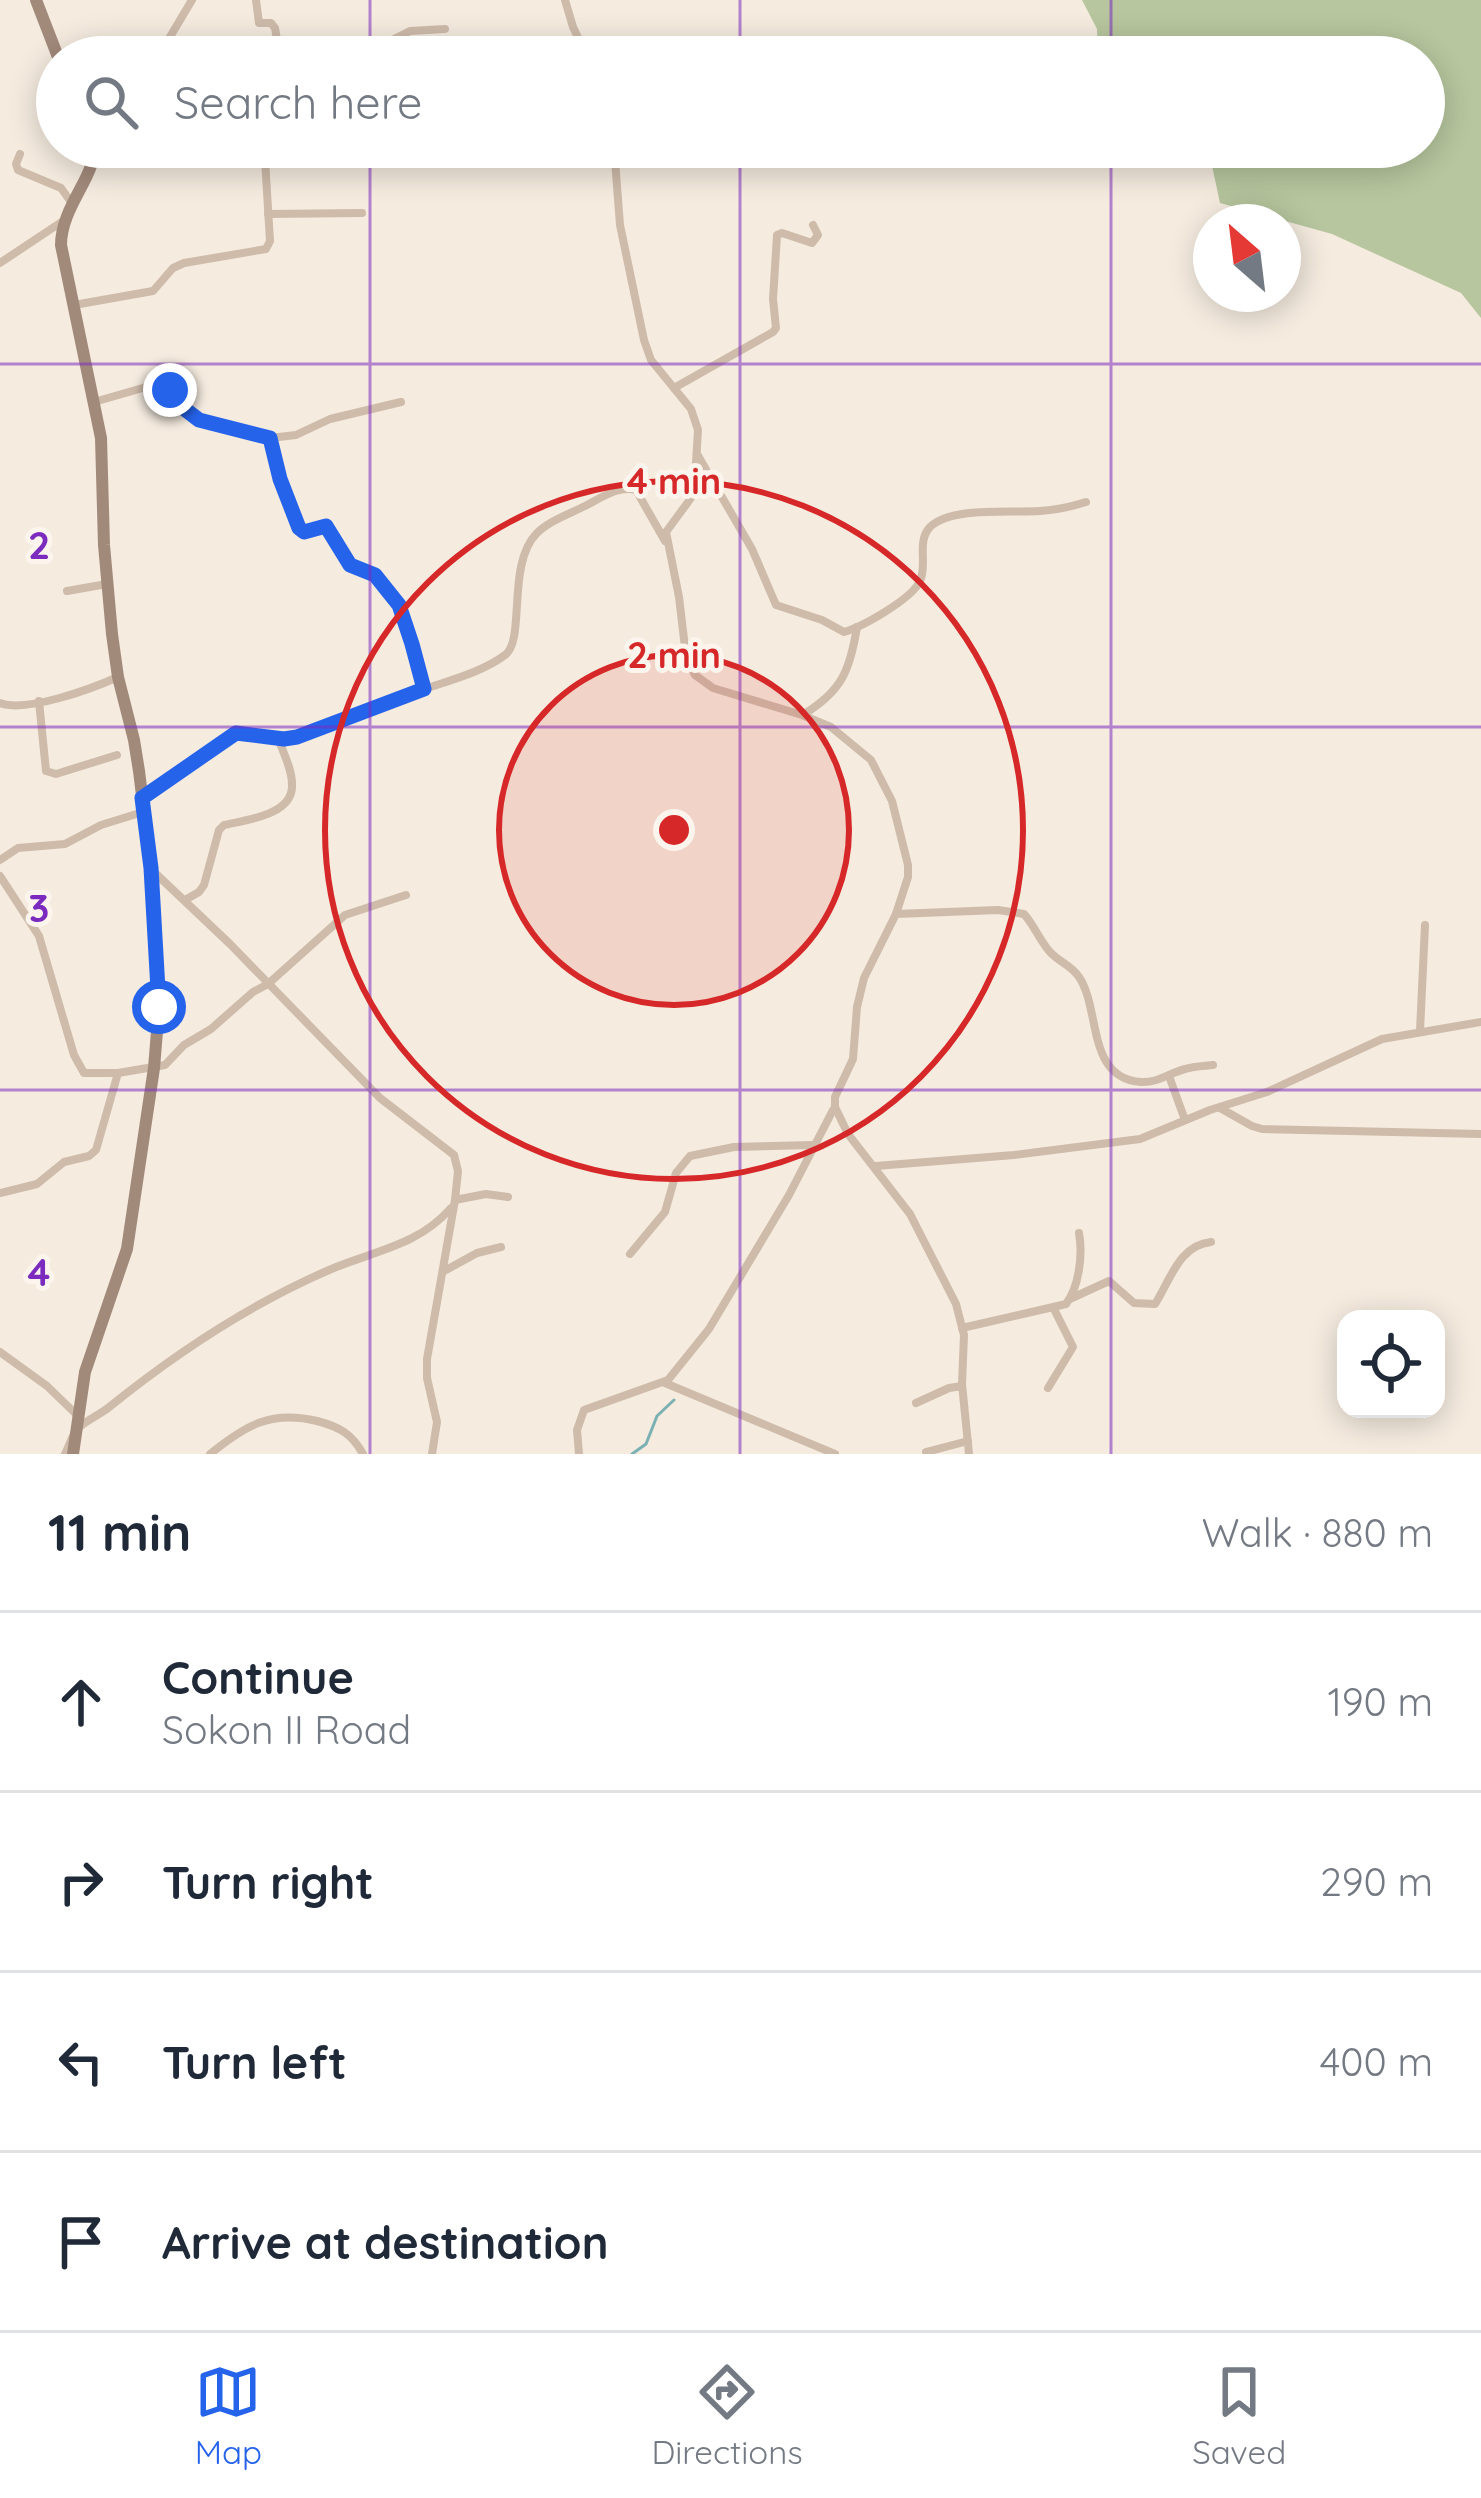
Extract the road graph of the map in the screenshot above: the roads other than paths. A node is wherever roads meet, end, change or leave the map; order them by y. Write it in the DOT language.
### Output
graph roads {
  1 [pos="36,0"];
  2 [pos="192,0"];
  3 [pos="256,0"];
  4 [pos="565,0"];
  5 [pos="445,29"];
  6 [pos="50,36"];
  7 [pos="171,36"];
  8 [pos="276,36"];
  9 [pos="400,36"];
  10 [pos="577,36"];
  11 [pos="20,154"];
  12 [pos="88,168"];
  13 [pos="265,168"];
  14 [pos="616,168"];
  15 [pos="71,203"];
  16 [pos="362,213"];
  17 [pos="268,214"];
  18 [pos="64,221"];
  19 [pos="813,225"];
  20 [pos="0,263"];
  21 [pos="73,305"];
  22 [pos="674,388"];
  23 [pos="94,402"];
  24 [pos="400,402"];
  25 [pos="270,438"];
  26 [pos="697,453"];
  27 [pos="1086,502"];
  28 [pos="667,543"];
  29 [pos="107,584"];
  30 [pos="67,591"];
  31 [pos="856,627"];
  32 [pos="118,677"];
  33 [pos="424,689"];
  34 [pos="39,701"];
  35 [pos="0,703"];
  36 [pos="802,715"];
  37 [pos="278,738"];
  38 [pos="117,755"];
  39 [pos="142,805"];
  40 [pos="0,860"];
  41 [pos="151,868"];
  42 [pos="0,876"];
  43 [pos="406,895"];
  44 [pos="184,900"];
  45 [pos="896,914"];
  46 [pos="1425,926"];
  47 [pos="268,984"];
  48 [pos="1481,1022"];
  49 [pos="1420,1031"];
  50 [pos="1213,1065"];
  51 [pos="154,1068"];
  52 [pos="118,1073"];
  53 [pos="1169,1076"];
  54 [pos="835,1107"];
  55 [pos="1219,1107"];
  56 [pos="1185,1120"];
  57 [pos="1481,1133"];
  58 [pos="813,1145"];
  59 [pos="874,1166"];
  60 [pos="0,1193"];
  61 [pos="508,1197"];
  62 [pos="455,1202"];
  63 [pos="1079,1233"];
  64 [pos="1211,1242"];
  65 [pos="501,1246"];
  66 [pos="630,1254"];
  67 [pos="445,1270"];
  68 [pos="1072,1298"];
  69 [pos="1054,1309"];
  70 [pos="962,1328"];
  71 [pos="0,1352"];
  72 [pos="665,1383"];
  73 [pos="962,1386"];
  74 [pos="1048,1388"];
  75 [pos="916,1403"];
  76 [pos="78,1423"];
  77 [pos="968,1441"];
  78 [pos="805,1442"];
  79 [pos="926,1452"];
  80 [pos="69,1454"];
  81 [pos="210,1454"];
  82 [pos="363,1454"];
  83 [pos="433,1454"];
  84 [pos="579,1454"];
  85 [pos="806,1454"];
  86 [pos="835,1454"];
  87 [pos="969,1454"];
  1 -- 6 [label="street"];
  2 -- 7 [label="street"];
  3 -- 8 [label="street"];
  4 -- 10 [label="street"];
  5 -- 9 [label="street"];
  11 -- 15 [label="street"];
  12 -- 15 [label="street"];
  13 -- 17 [label="street"];
  14 -- 22 [label="street"];
  15 -- 18 [label="street"];
  16 -- 17 [label="street"];
  17 -- 21 [label="street"];
  18 -- 20 [label="street"];
  18 -- 21 [label="street"];
  19 -- 22 [label="street"];
  21 -- 23 [label="street"];
  22 -- 26 [label="street"];
  23 -- 25 [label="street"];
  23 -- 29 [label="street"];
  24 -- 25 [label="street"];
  25 -- 33 [label="street"];
  26 -- 28 [label="street"];
  26 -- 31 [label="street"];
  27 -- 31 [label="street"];
  28 -- 33 [label="street"];
  28 -- 36 [label="street"];
  29 -- 30 [label="street"];
  29 -- 32 [label="street"];
  31 -- 36 [label="street"];
  32 -- 34 [label="street"];
  32 -- 39 [label="street"];
  33 -- 37 [label="street"];
  34 -- 35 [label="street"];
  34 -- 38 [label="street"];
  36 -- 45 [label="street"];
  37 -- 39 [label="street"];
  37 -- 44 [label="street"];
  39 -- 40 [label="street"];
  39 -- 41 [label="street"];
  41 -- 44 [label="street"];
  41 -- 51 [label="street"];
  42 -- 52 [label="street"];
  43 -- 47 [label="street"];
  44 -- 47 [label="street"];
  45 -- 53 [label="street"];
  45 -- 54 [label="street"];
  46 -- 49 [label="street"];
  47 -- 51 [label="street"];
  47 -- 62 [label="street"];
  48 -- 49 [label="street"];
  49 -- 55 [label="street"];
  50 -- 53 [label="street"];
  51 -- 52 [label="street"];
  51 -- 76 [label="street"];
  52 -- 60 [label="street"];
  53 -- 56 [label="street"];
  54 -- 58 [label="street"];
  54 -- 59 [label="street"];
  55 -- 56 [label="street"];
  55 -- 57 [label="street"];
  56 -- 59 [label="street"];
  58 -- 66 [label="street"];
  58 -- 72 [label="street"];
  59 -- 70 [label="street"];
  61 -- 62 [label="street"];
  62 -- 67 [label="street"];
  62 -- 76 [label="street"];
  63 -- 68 [label="street"];
  64 -- 68 [label="street"];
  65 -- 67 [label="street"];
  67 -- 83 [label="street"];
  68 -- 69 [label="street"];
  69 -- 70 [label="street"];
  69 -- 74 [label="street"];
  70 -- 73 [label="street"];
  71 -- 76 [label="street"];
  72 -- 78 [label="street"];
  72 -- 84 [label="street"];
  73 -- 75 [label="street"];
  73 -- 77 [label="street"];
  76 -- 80 [label="street"];
  77 -- 79 [label="street"];
  77 -- 87 [label="street"];
  78 -- 85 [label="street"];
  78 -- 86 [label="street"];
  81 -- 82 [label="street"];
}
